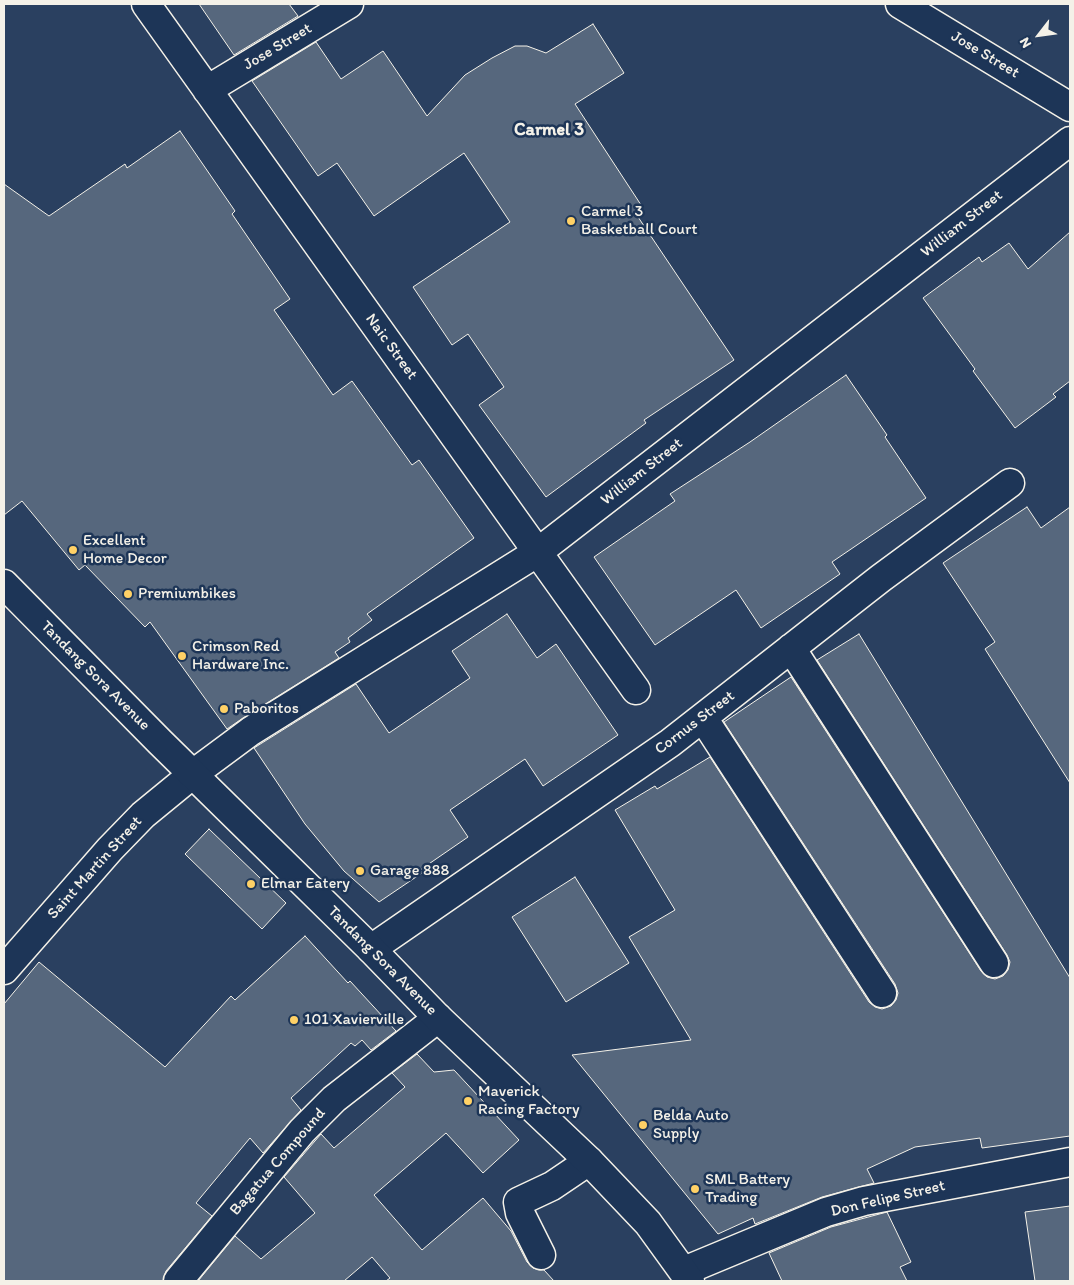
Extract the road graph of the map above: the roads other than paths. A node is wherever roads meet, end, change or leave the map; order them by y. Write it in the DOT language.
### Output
graph roads {
  1 [pos="146,4"];
  2 [pos="349,4"];
  3 [pos="900,4"];
  4 [pos="207,90"];
  5 [pos="1070,107"];
  6 [pos="1070,141"];
  7 [pos="1010,483"];
  8 [pos="538,552"];
  9 [pos="4,584"];
  10 [pos="791,648"];
  11 [pos="636,690"];
  12 [pos="703,718"];
  13 [pos="193,774"];
  14 [pos="371,949"];
  15 [pos="994,963"];
  16 [pos="4,970"];
  17 [pos="882,993"];
  18 [pos="438,1018"];
  19 [pos="589,1161"];
  20 [pos="1070,1162"];
  21 [pos="541,1255"];
  22 [pos="687,1276"];
  23 [pos="178,1281"];
  1 -- 4 [label="street, Naic Street"];
  2 -- 4 [label="street, Jose Street"];
  3 -- 5 [label="street, Jose Street"];
  4 -- 8 [label="street, Naic Street"];
  6 -- 8 [label="street, William Street"];
  7 -- 10 [label="street, Cornus Street"];
  8 -- 11 [label="street, Naic Street"];
  8 -- 13 [label="street, William Street"];
  9 -- 13 [label="street, Tandang Sora Avenue"];
  10 -- 12 [label="street, Cornus Street"];
  10 -- 15 [label="street"];
  12 -- 14 [label="street, Cornus Street"];
  12 -- 17 [label="street"];
  13 -- 14 [label="street, Tandang Sora Avenue"];
  13 -- 16 [label="street, Saint Martin Street"];
  14 -- 18 [label="street, Tandang Sora Avenue"];
  18 -- 19 [label="street, Tandang Sora Avenue"];
  18 -- 23 [label="street, Bagatua Compound"];
  19 -- 21 [label="street"];
  19 -- 22 [label="street, Tandang Sora Avenue"];
  20 -- 22 [label="street, Don Felipe Street"];
}
